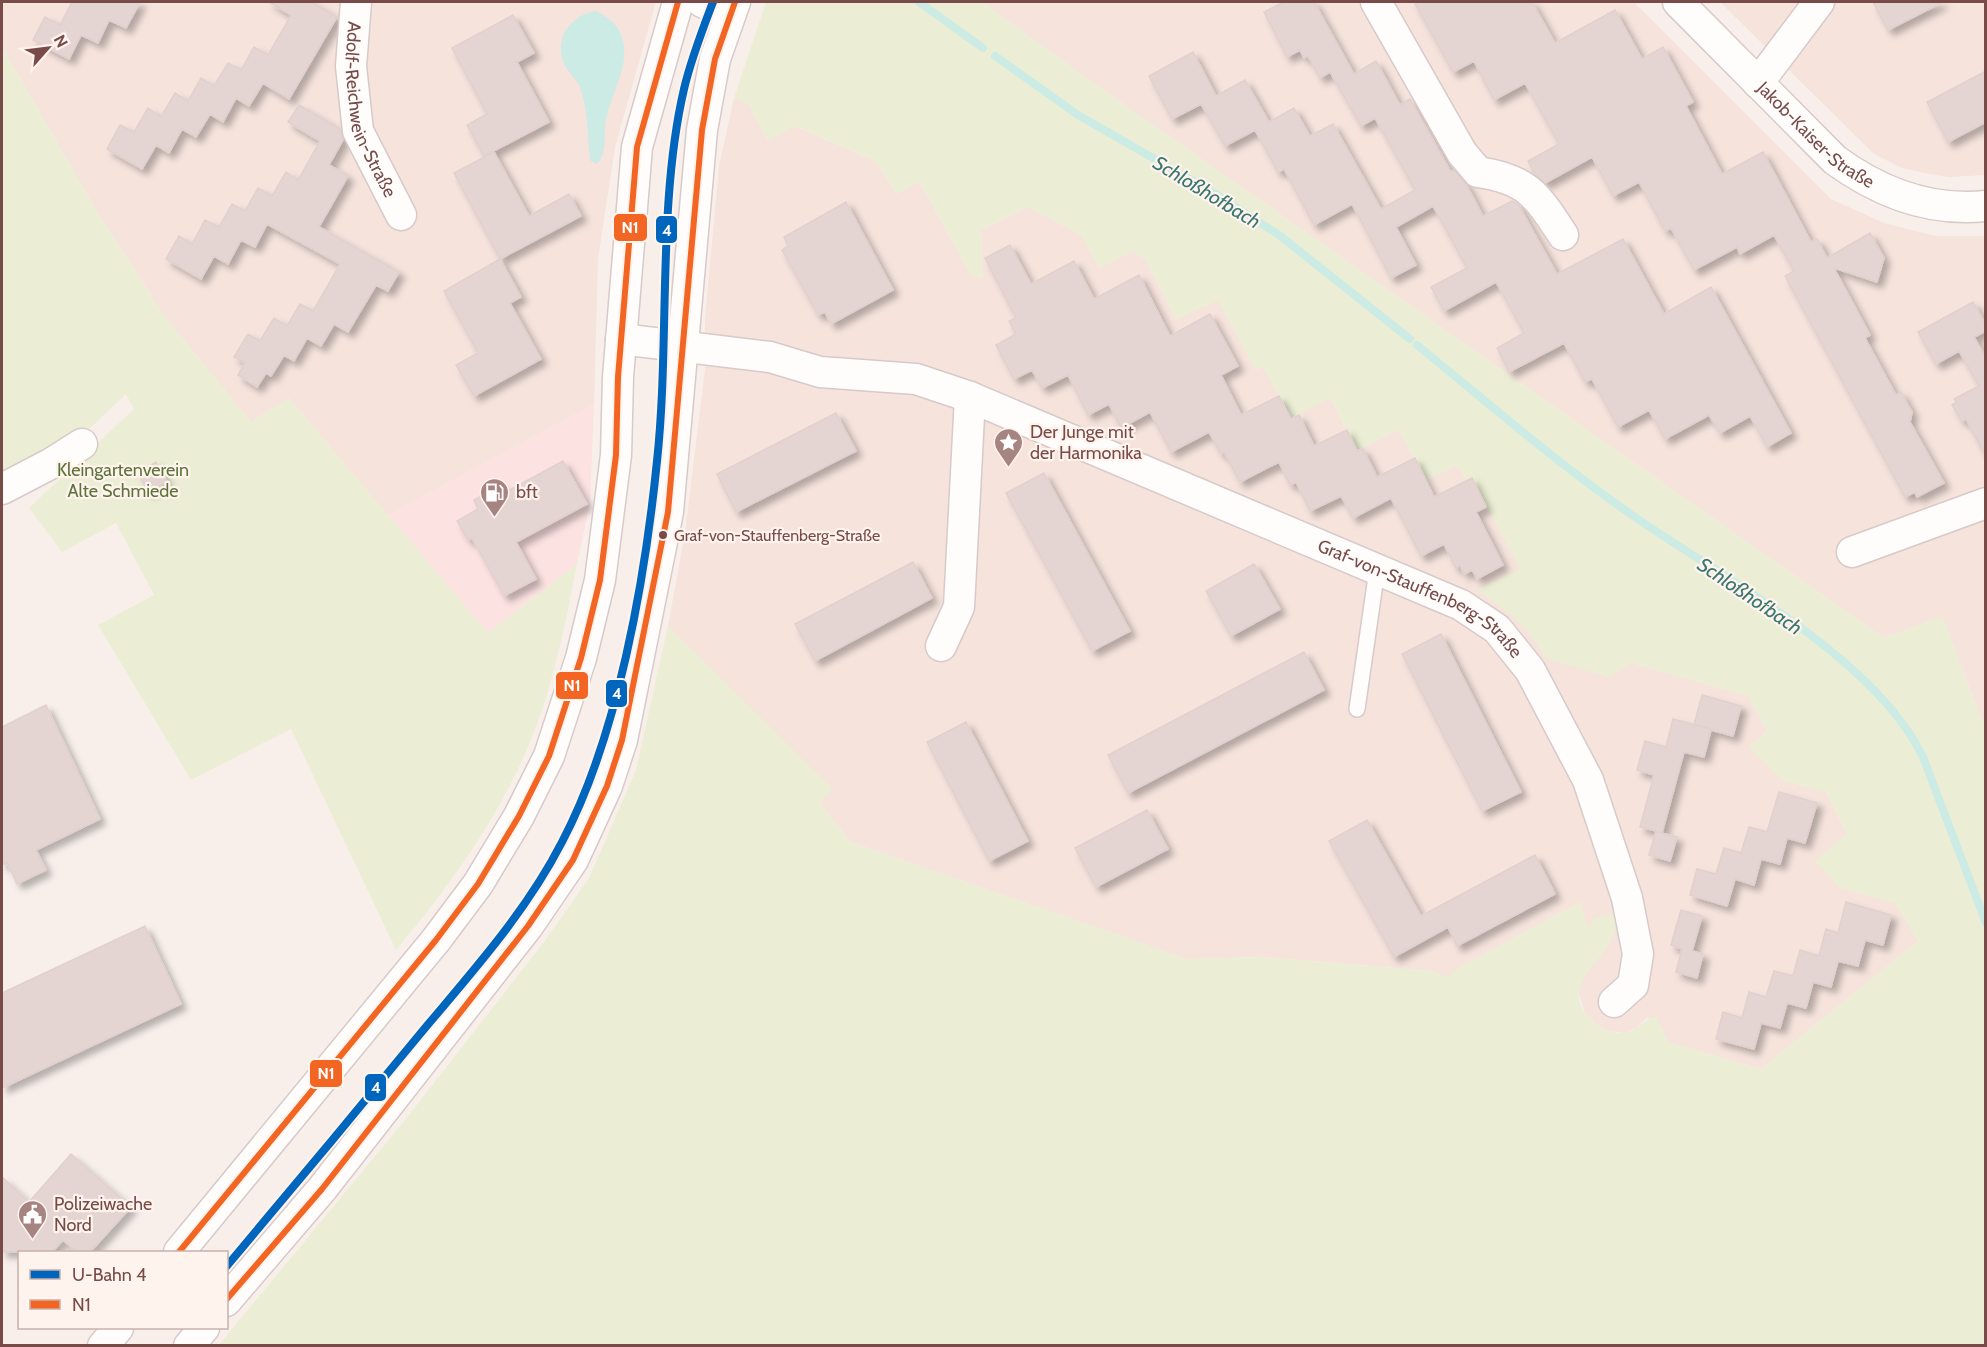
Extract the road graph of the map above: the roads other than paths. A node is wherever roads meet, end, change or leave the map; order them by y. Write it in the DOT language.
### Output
graph roads {
  1 [pos="356,2"];
  2 [pos="678,2"];
  3 [pos="702,2"];
  4 [pos="1376,2"];
  5 [pos="1678,2"];
  6 [pos="1819,2"];
  7 [pos="732,8"];
  8 [pos="1758,83"];
  9 [pos="1986,206"];
  10 [pos="401,215"];
  11 [pos="1563,235"];
  12 [pos="621,339"];
  13 [pos="682,346"];
  14 [pos="970,397"];
  15 [pos="82,444"];
  16 [pos="2,489"];
  17 [pos="1986,503"];
  18 [pos="1852,552"];
  19 [pos="1377,570"];
  20 [pos="941,646"];
  21 [pos="1357,709"];
  22 [pos="1614,1002"];
  23 [pos="180,1251"];
  24 [pos="228,1299"];
  25 [pos="117,1329"];
  26 [pos="203,1329"];
  27 [pos="103,1346"];
  28 [pos="189,1346"];
  1 -- 10 [label="street, Adolf-Reichwein-Straße"];
  2 -- 12 [label="street"];
  3 -- 7 [label="street"];
  4 -- 11 [label="street"];
  5 -- 8 [label="street, Jakob-Kaiser-Straße"];
  6 -- 8 [label="street"];
  7 -- 13 [label="street"];
  8 -- 9 [label="street, Jakob-Kaiser-Straße"];
  12 -- 13 [label="street, Graf-von-Stauffenberg-Straße"];
  12 -- 23 [label="street"];
  13 -- 14 [label="street, Graf-von-Stauffenberg-Straße"];
  13 -- 24 [label="street"];
  14 -- 19 [label="street, Graf-von-Stauffenberg-Straße"];
  14 -- 20 [label="street"];
  15 -- 16 [label="street"];
  17 -- 18 [label="street"];
  19 -- 21 [label="lane"];
  19 -- 22 [label="street, Graf-von-Stauffenberg-Straße"];
  25 -- 27 [label="street"];
  26 -- 28 [label="street"];
}
